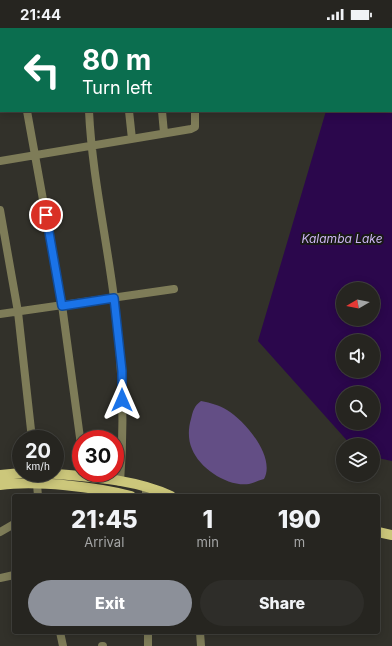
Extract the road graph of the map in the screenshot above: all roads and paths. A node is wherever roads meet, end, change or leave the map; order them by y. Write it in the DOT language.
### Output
graph roads {
  1 [pos="27,112"];
  2 [pos="89,112"];
  3 [pos="128,112"];
  4 [pos="162,112"];
  5 [pos="195,112"];
  6 [pos="164,133"];
  7 [pos="132,139"];
  8 [pos="90,147"];
  9 [pos="36,155"];
  10 [pos="0,161"];
  11 [pos="0,210"];
  12 [pos="174,289"];
  13 [pos="114,298"];
  14 [pos="62,306"];
  15 [pos="18,312"];
  16 [pos="0,314"];
  17 [pos="31,430"];
  18 [pos="79,430"];
  19 [pos="122,430"];
  20 [pos="12,474"];
  21 [pos="0,475"];
  22 [pos="120,482"];
  23 [pos="37,484"];
  24 [pos="0,485"];
  25 [pos="146,492"];
  26 [pos="38,494"];
  27 [pos="118,494"];
  28 [pos="158,494"];
  29 [pos="12,525"];
  30 [pos="0,532"];
  31 [pos="380,532"];
  32 [pos="392,534"];
  33 [pos="12,575"];
  34 [pos="0,578"];
  35 [pos="60,634"];
  36 [pos="148,634"];
  37 [pos="200,634"];
  38 [pos="63,646"];
  39 [pos="148,646"];
  40 [pos="201,646"];
  1 -- 9 [label="street"];
  2 -- 8 [label="street"];
  3 -- 7 [label="street"];
  4 -- 6 [label="street"];
  5 -- 6 [label="street"];
  6 -- 7 [label="street"];
  7 -- 8 [label="street"];
  8 -- 9 [label="street"];
  8 -- 13 [label="street"];
  9 -- 10 [label="street"];
  9 -- 14 [label="street"];
  11 -- 15 [label="street"];
  12 -- 13 [label="street"];
  13 -- 14 [label="street"];
  13 -- 19 [label="street"];
  14 -- 15 [label="street"];
  14 -- 18 [label="street"];
  15 -- 16 [label="street"];
  15 -- 17 [label="street"];
  20 -- 21 [label="main road"];
  22 -- 25 [label="main road"];
  23 -- 24 [label="main road"];
  23 -- 26 [label="street"];
  23 -- 27 [label="main road"];
  25 -- 28 [label="main road"];
  29 -- 30 [label="street"];
  31 -- 32 [label="main road"];
  33 -- 34 [label="street"];
  35 -- 38 [label="street"];
  36 -- 39 [label="street"];
  37 -- 40 [label="street"];
}
